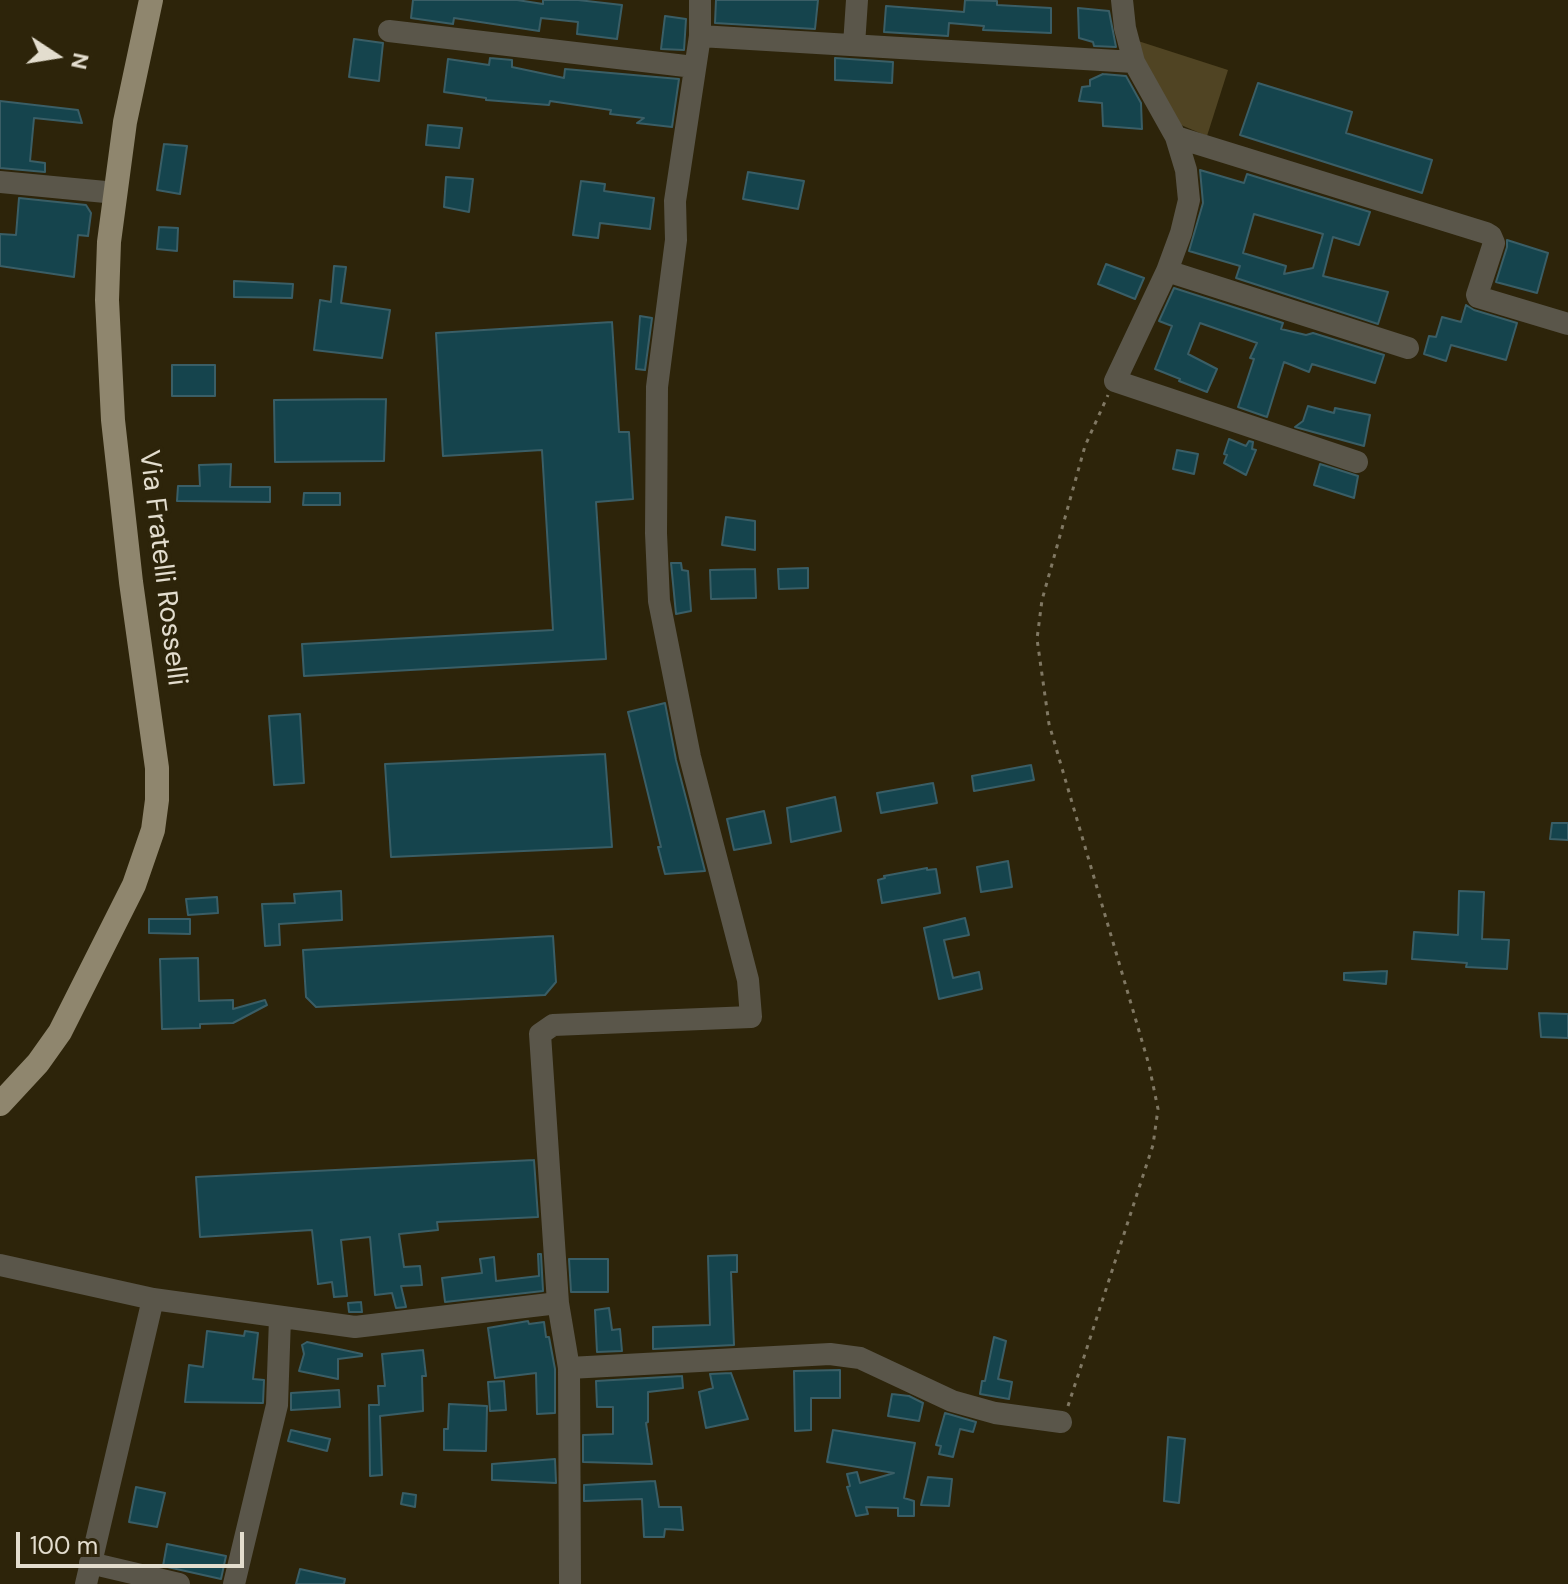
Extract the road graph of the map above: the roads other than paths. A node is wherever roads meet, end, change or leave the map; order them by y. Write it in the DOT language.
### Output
graph roads {
  1 [pos="151,0"];
  2 [pos="700,0"];
  3 [pos="857,0"];
  4 [pos="1122,0"];
  5 [pos="389,31"];
  6 [pos="700,36"];
  7 [pos="854,45"];
  8 [pos="1134,62"];
  9 [pos="694,67"];
  10 [pos="1176,137"];
  11 [pos="0,182"];
  12 [pos="116,193"];
  13 [pos="1167,271"];
  14 [pos="1568,324"];
  15 [pos="1408,348"];
  16 [pos="1357,462"];
  17 [pos="0,1104"];
  18 [pos="0,1265"];
  19 [pos="153,1299"];
  20 [pos="558,1303"];
  21 [pos="280,1318"];
  22 [pos="569,1368"];
  23 [pos="1061,1422"];
  24 [pos="88,1574"];
  25 [pos="179,1584"];
  26 [pos="234,1584"];
  27 [pos="570,1584"];
  1 -- 12 [label="main road, Via Fratelli Rosselli"];
  2 -- 6 [label="street"];
  3 -- 7 [label="street"];
  4 -- 8 [label="street"];
  5 -- 9 [label="street"];
  6 -- 7 [label="street"];
  6 -- 9 [label="street"];
  7 -- 8 [label="street"];
  8 -- 10 [label="street"];
  9 -- 20 [label="street"];
  10 -- 13 [label="street"];
  10 -- 14 [label="street"];
  11 -- 12 [label="street"];
  12 -- 17 [label="main road, Via Fratelli Rosselli"];
  13 -- 15 [label="street"];
  13 -- 16 [label="street"];
  18 -- 19 [label="street"];
  19 -- 21 [label="street"];
  19 -- 24 [label="street"];
  20 -- 21 [label="street"];
  20 -- 22 [label="street"];
  21 -- 26 [label="street"];
  22 -- 23 [label="street"];
  22 -- 27 [label="street"];
  24 -- 25 [label="street"];
}
